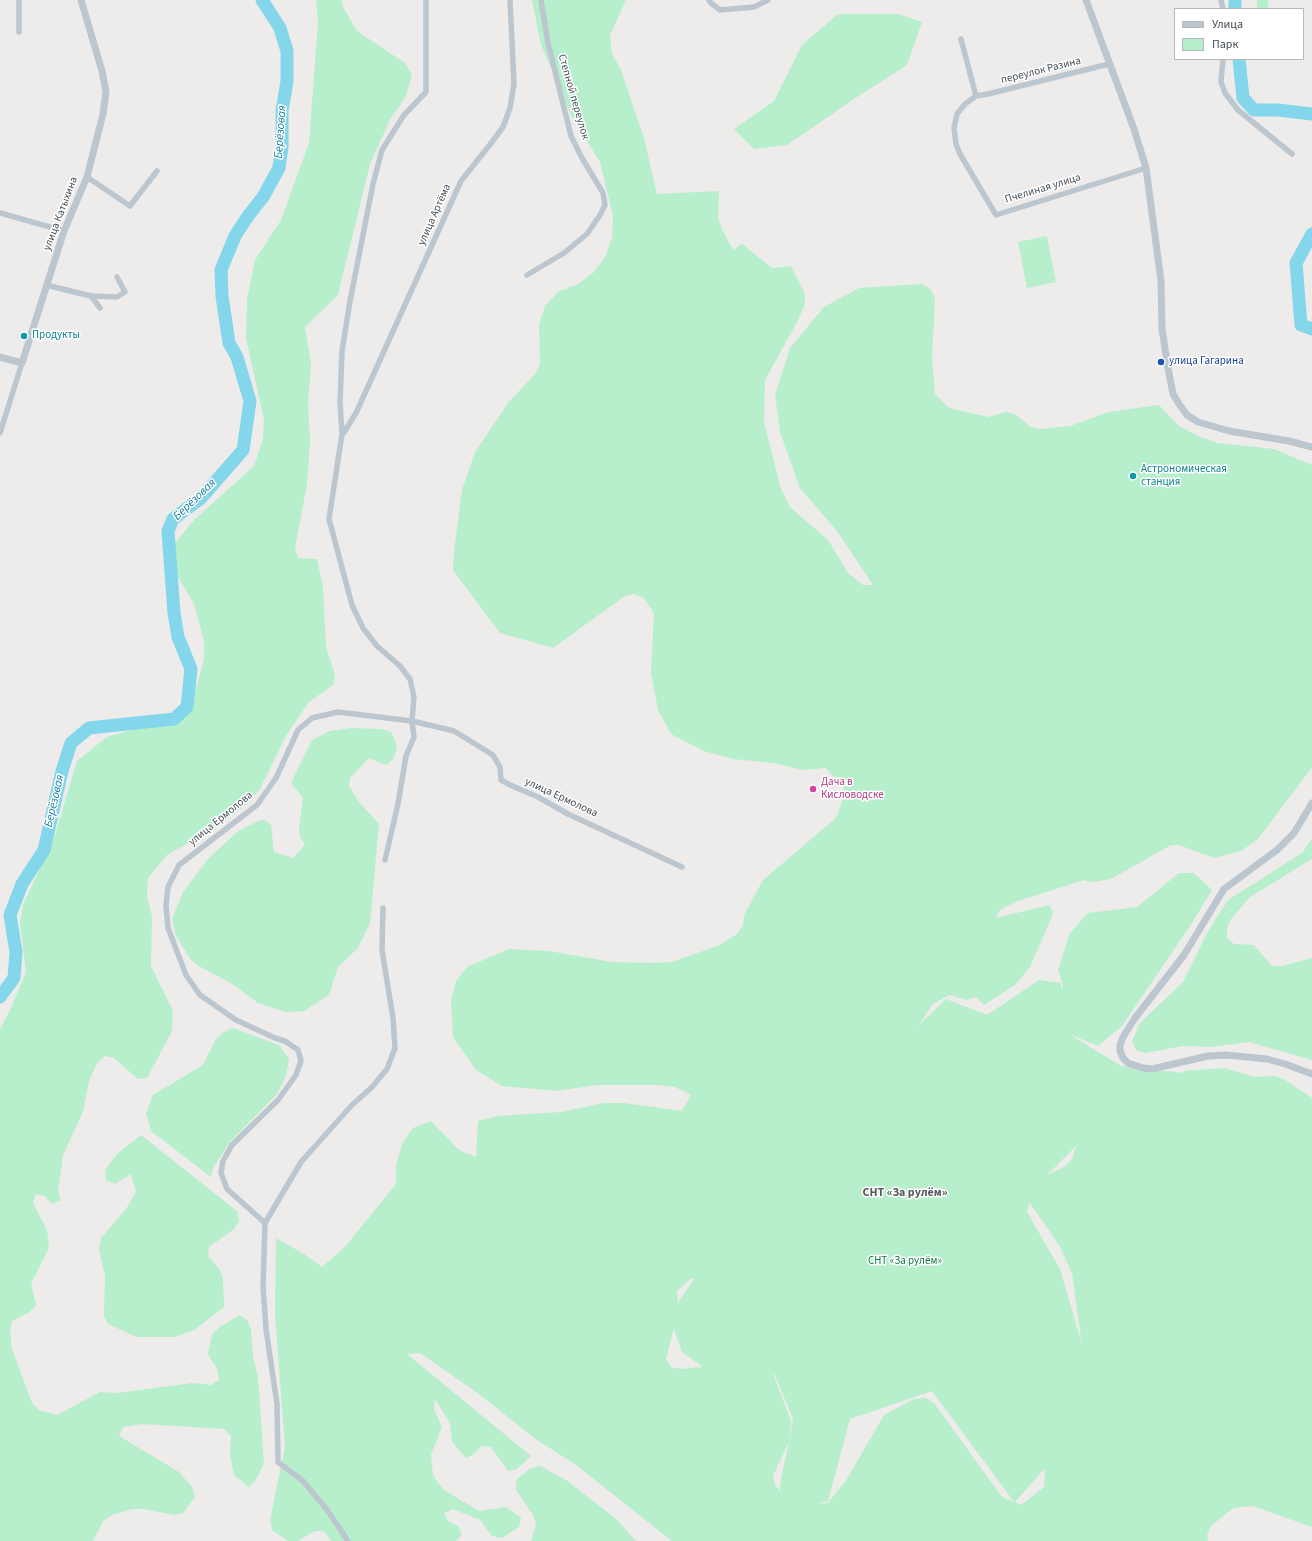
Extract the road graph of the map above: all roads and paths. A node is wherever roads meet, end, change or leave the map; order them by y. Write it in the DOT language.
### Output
graph roads {
  1 [pos="19,0"];
  2 [pos="81,0"];
  3 [pos="426,0"];
  4 [pos="510,0"];
  5 [pos="541,0"];
  6 [pos="709,0"];
  7 [pos="768,0"];
  8 [pos="1086,0"];
  9 [pos="19,32"];
  10 [pos="961,39"];
  11 [pos="1223,60"];
  12 [pos="1109,64"];
  13 [pos="976,96"];
  14 [pos="1292,154"];
  15 [pos="1146,168"];
  16 [pos="157,171"];
  17 [pos="87,177"];
  18 [pos="0,213"];
  19 [pos="64,231"];
  20 [pos="527,275"];
  21 [pos="117,277"];
  22 [pos="46,285"];
  23 [pos="92,296"];
  24 [pos="100,308"];
  25 [pos="0,357"];
  26 [pos="22,363"];
  27 [pos="0,433"];
  28 [pos="342,434"];
  29 [pos="1312,447"];
  30 [pos="412,721"];
  31 [pos="1312,803"];
  32 [pos="385,860"];
  33 [pos="682,867"];
  34 [pos="383,908"];
  35 [pos="1312,1074"];
  36 [pos="265,1224"];
  37 [pos="348,1541"];
  1 -- 9 [label="street"];
  2 -- 17 [label="street, улица Катыхина"];
  3 -- 28 [label="street"];
  4 -- 28 [label="street, улица Артёма"];
  5 -- 20 [label="street, Степной переулок"];
  6 -- 7 [label="street"];
  8 -- 12 [label="street"];
  10 -- 13 [label="street"];
  11 -- 14 [label="street"];
  12 -- 13 [label="street, переулок Разина"];
  12 -- 15 [label="street"];
  13 -- 15 [label="street, Пчелиная улица"];
  15 -- 29 [label="street"];
  16 -- 17 [label="street"];
  17 -- 19 [label="street, улица Катыхина"];
  18 -- 19 [label="street"];
  19 -- 22 [label="street, улица Катыхина"];
  21 -- 23 [label="street"];
  22 -- 23 [label="street"];
  22 -- 26 [label="street, улица Катыхина"];
  23 -- 24 [label="street"];
  25 -- 26 [label="street"];
  26 -- 27 [label="street, улица Катыхина"];
  28 -- 30 [label="street"];
  30 -- 32 [label="street"];
  30 -- 33 [label="street, улица Ермолова"];
  30 -- 36 [label="street, улица Ермолова"];
  31 -- 35 [label="street"];
  34 -- 36 [label="street"];
  36 -- 37 [label="street"];
}
